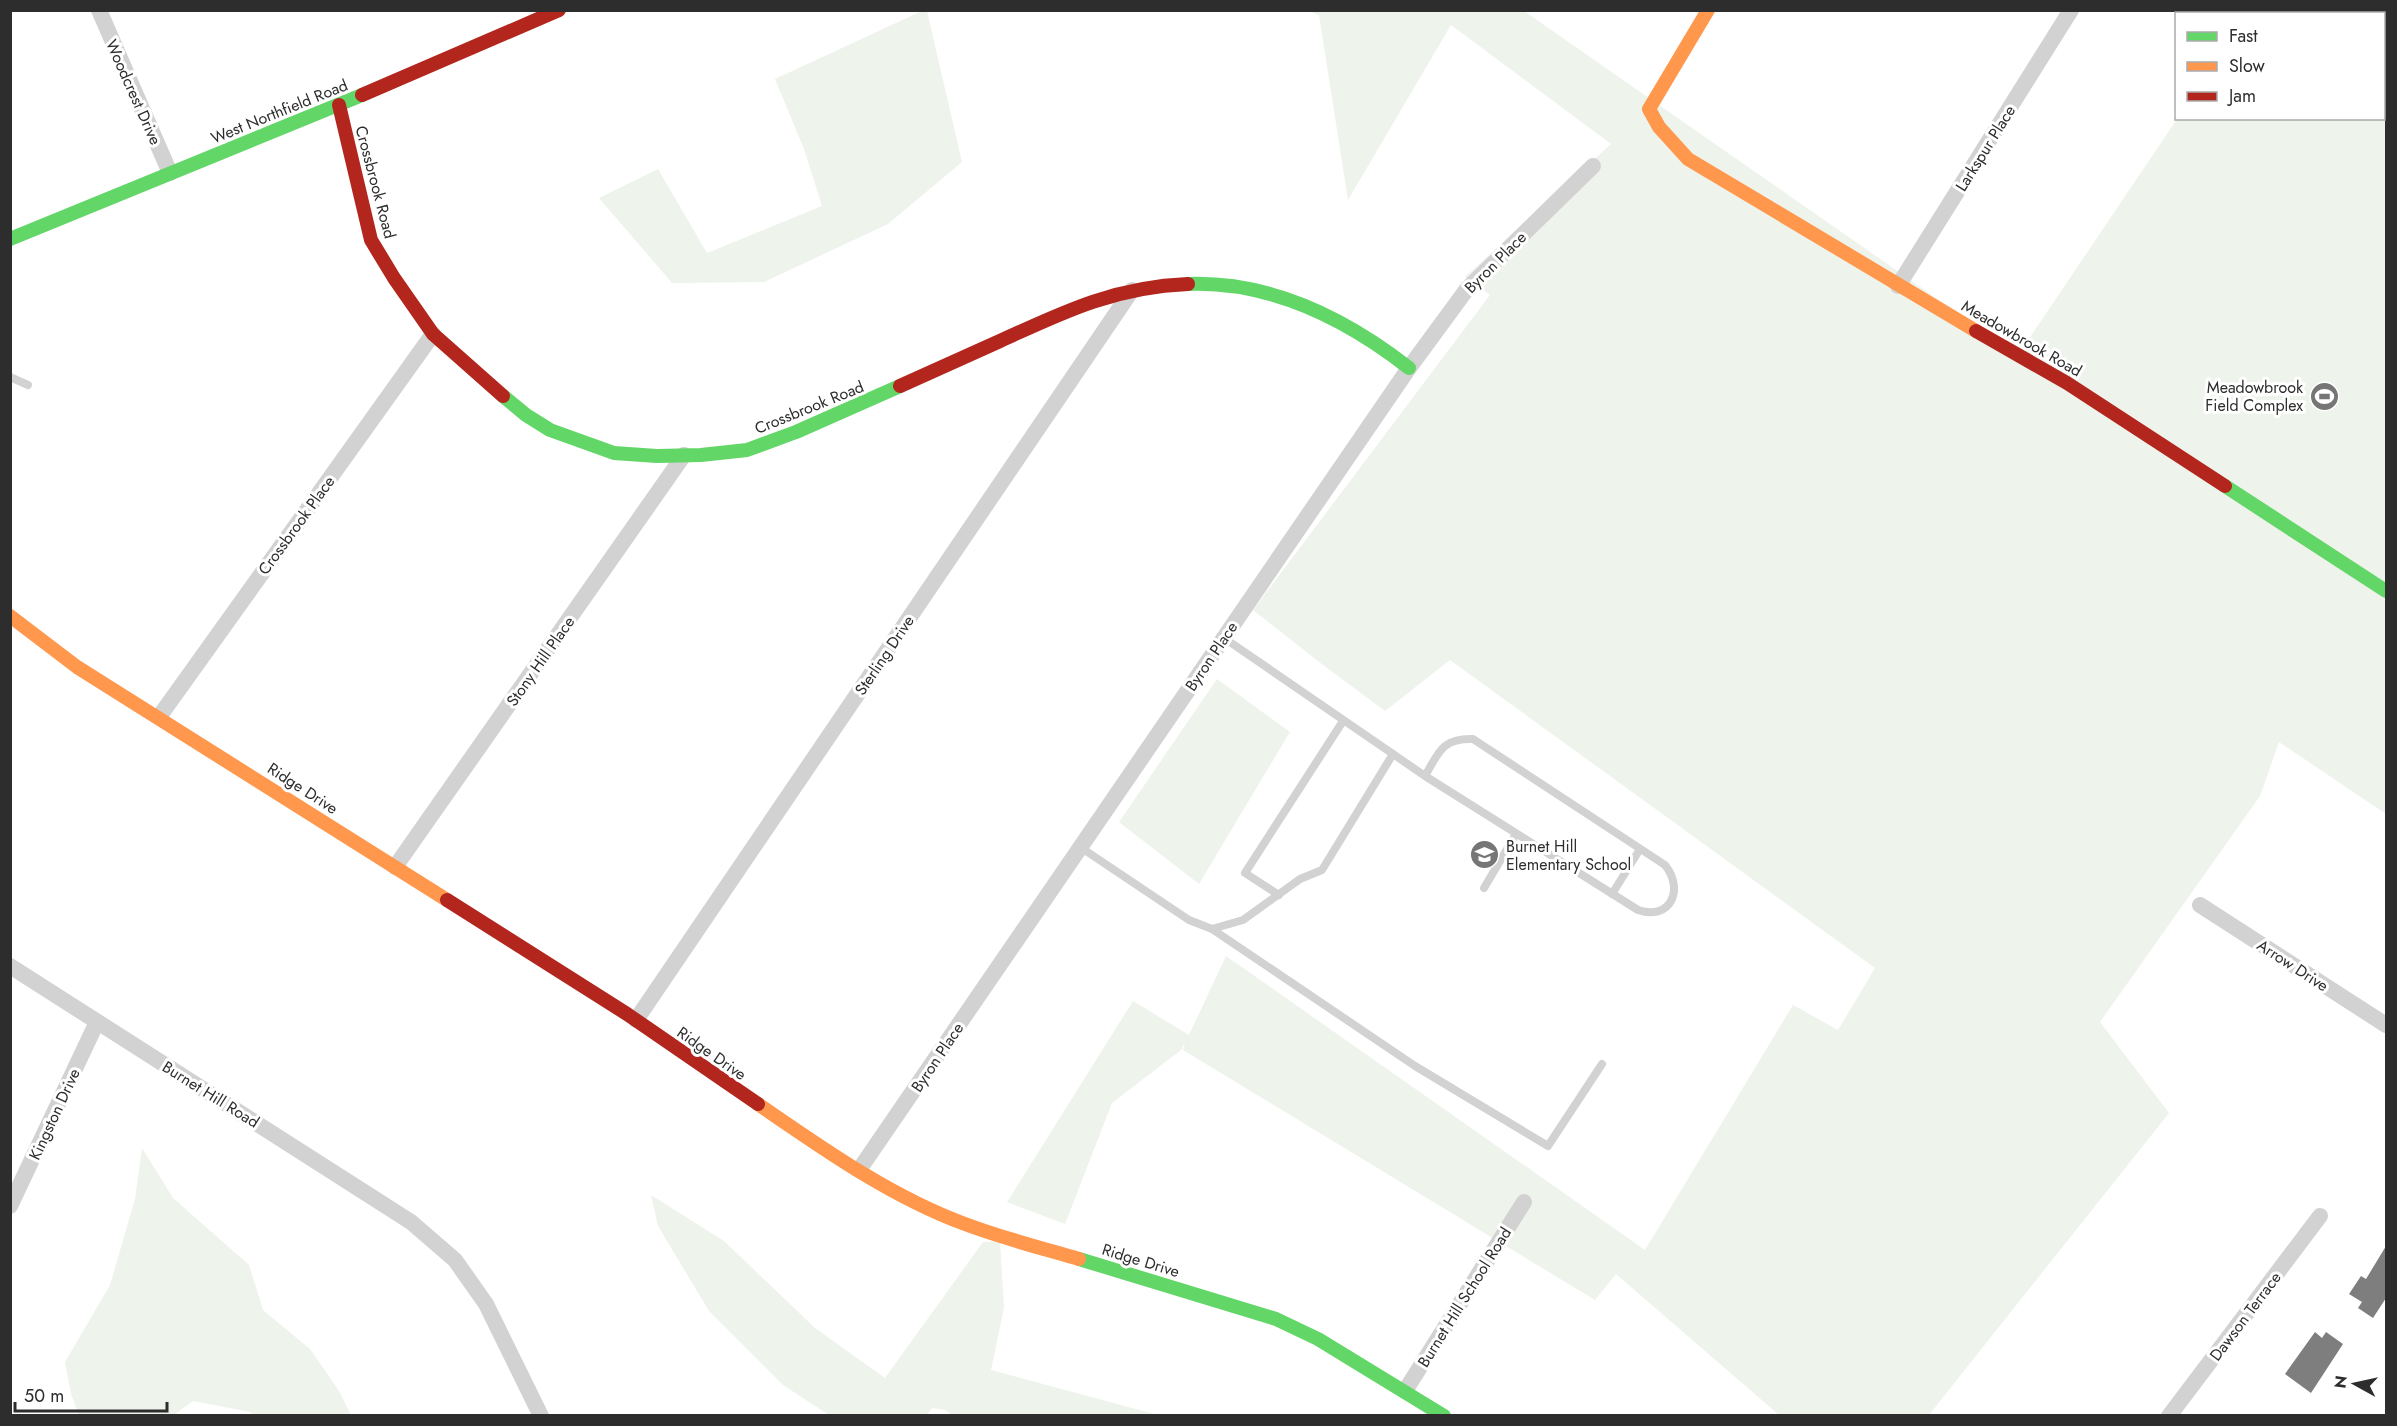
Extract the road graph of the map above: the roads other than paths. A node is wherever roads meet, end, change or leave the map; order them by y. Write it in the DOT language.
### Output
graph roads {
  1 [pos="99,10"];
  2 [pos="559,10"];
  3 [pos="1708,10"];
  4 [pos="2071,10"];
  5 [pos="339,105"];
  6 [pos="1593,166"];
  7 [pos="170,173"];
  8 [pos="10,238"];
  9 [pos="1898,286"];
  10 [pos="1132,291"];
  11 [pos="433,334"];
  12 [pos="1408,368"];
  13 [pos="10,377"];
  14 [pos="28,385"];
  15 [pos="684,455"];
  16 [pos="2386,591"];
  17 [pos="10,616"];
  18 [pos="1224,638"];
  19 [pos="159,717"];
  20 [pos="1343,721"];
  21 [pos="1394,754"];
  22 [pos="1425,776"];
  23 [pos="1516,834"];
  24 [pos="1080,847"];
  25 [pos="1640,849"];
  26 [pos="395,867"];
  27 [pos="1484,888"];
  28 [pos="1612,894"];
  29 [pos="1279,895"];
  30 [pos="2200,905"];
  31 [pos="1212,929"];
  32 [pos="10,966"];
  33 [pos="636,1020"];
  34 [pos="97,1022"];
  35 [pos="2386,1025"];
  36 [pos="1602,1064"];
  37 [pos="859,1170"];
  38 [pos="1524,1202"];
  39 [pos="10,1206"];
  40 [pos="2320,1216"];
  41 [pos="1405,1391"];
  42 [pos="541,1416"];
  43 [pos="1444,1416"];
  44 [pos="2169,1416"];
  1 -- 7 [label="street, Woodcrest Drive"];
  2 -- 5 [label="street, West Northfield Road"];
  3 -- 9 [label="street, Meadowbrook Road"];
  4 -- 9 [label="street, Larkspur Place"];
  5 -- 7 [label="street, West Northfield Road"];
  5 -- 11 [label="street, Crossbrook Road"];
  6 -- 12 [label="street, Byron Place"];
  7 -- 8 [label="street, West Northfield Road"];
  9 -- 16 [label="street, Meadowbrook Road"];
  10 -- 12 [label="street, Crossbrook Road"];
  10 -- 15 [label="street, Crossbrook Road"];
  10 -- 33 [label="street, Sterling Drive"];
  11 -- 15 [label="street, Crossbrook Road"];
  11 -- 19 [label="street, Crossbrook Place"];
  12 -- 18 [label="street, Byron Place"];
  13 -- 14 [label="lane"];
  15 -- 26 [label="street, Stony Hill Place"];
  17 -- 19 [label="street, Ridge Drive"];
  18 -- 20 [label="lane"];
  18 -- 24 [label="street, Byron Place"];
  19 -- 26 [label="street, Ridge Drive"];
  20 -- 21 [label="lane"];
  20 -- 29 [label="lane"];
  21 -- 22 [label="lane"];
  21 -- 29 [label="lane"];
  22 -- 23 [label="lane"];
  22 -- 25 [label="lane"];
  23 -- 27 [label="lane"];
  23 -- 28 [label="lane"];
  24 -- 31 [label="lane"];
  24 -- 37 [label="street, Byron Place"];
  25 -- 28 [label="lane"];
  25 -- 28 [label="lane"];
  26 -- 33 [label="street, Ridge Drive"];
  29 -- 31 [label="lane"];
  30 -- 35 [label="street, Arrow Drive"];
  31 -- 36 [label="lane"];
  32 -- 34 [label="street, Burnet Hill Road"];
  33 -- 37 [label="street, Ridge Drive"];
  34 -- 39 [label="street, Kingston Drive"];
  34 -- 42 [label="street, Burnet Hill Road"];
  37 -- 41 [label="street, Ridge Drive"];
  38 -- 41 [label="street, Burnet Hill School Road"];
  40 -- 44 [label="street, Dawson Terrace"];
  41 -- 43 [label="street, Ridge Drive"];
}
